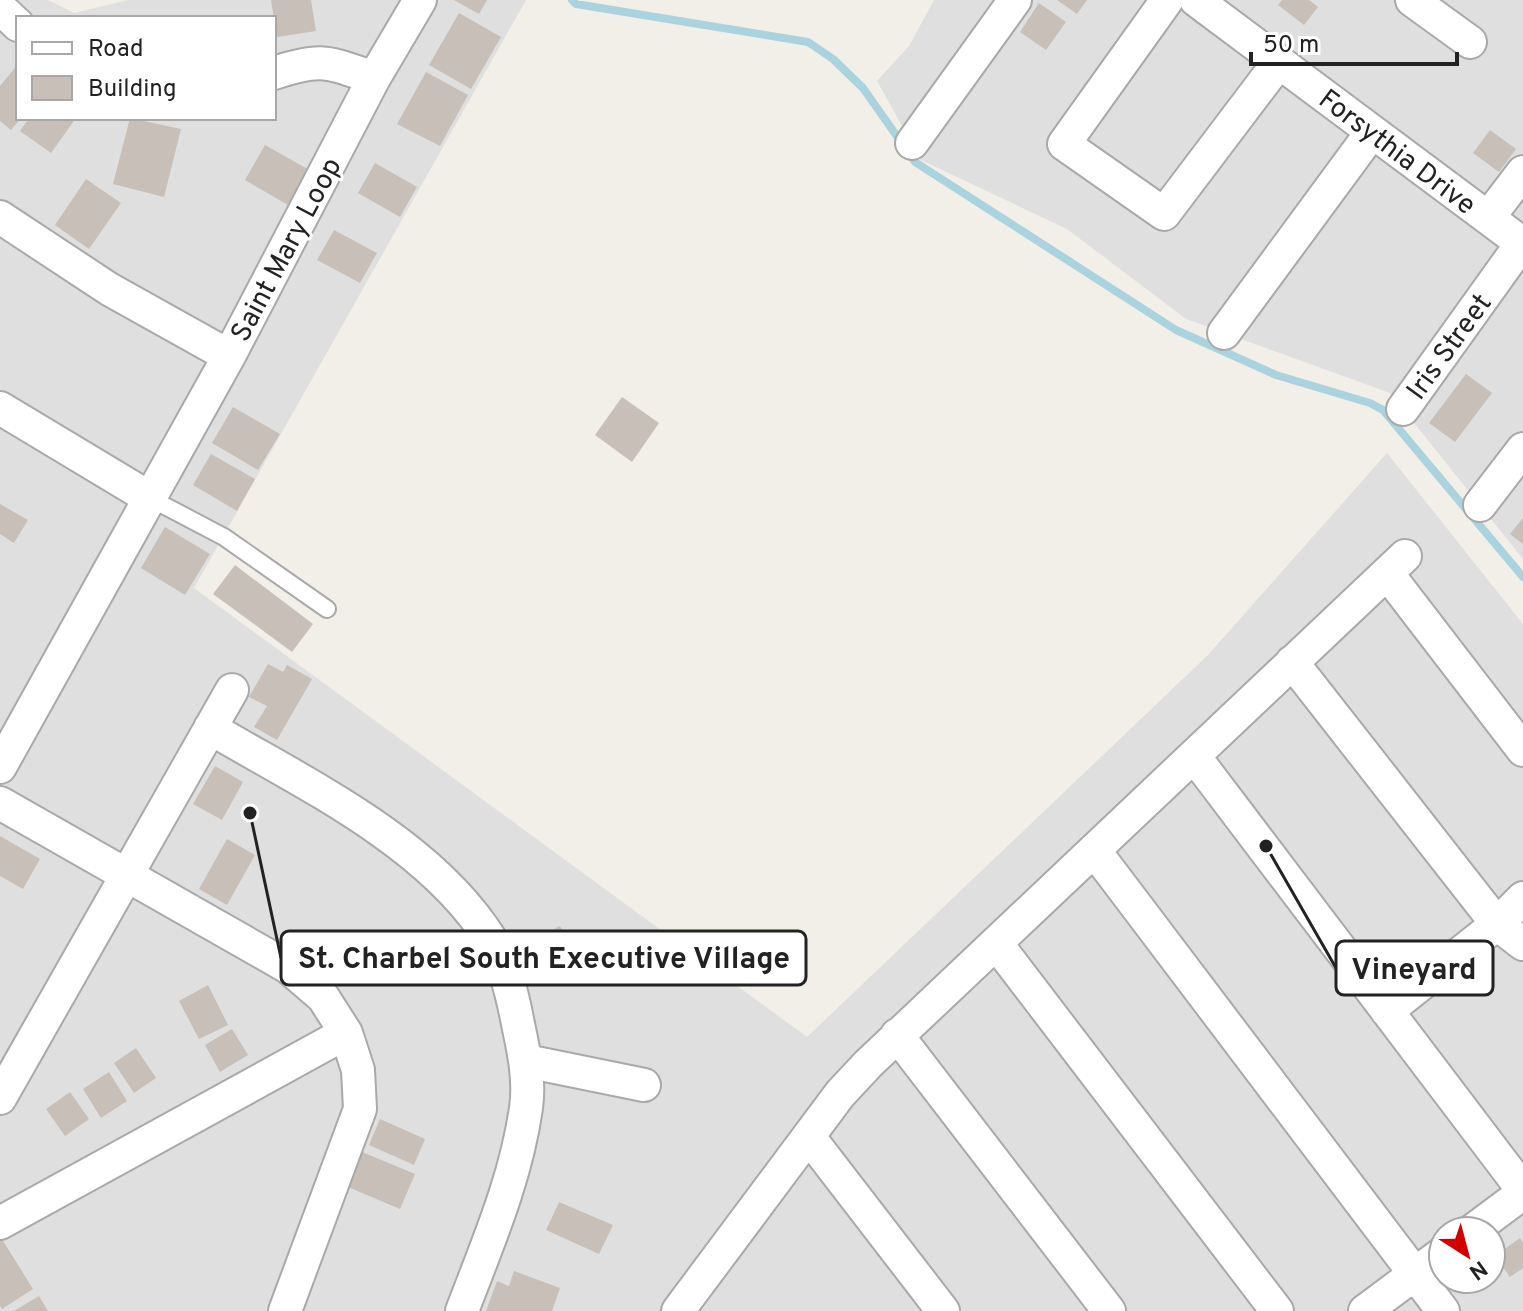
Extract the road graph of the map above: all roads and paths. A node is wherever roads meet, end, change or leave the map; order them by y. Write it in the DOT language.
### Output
graph roads {
  1 [pos="420,0"];
  2 [pos="1015,0"];
  3 [pos="1167,0"];
  4 [pos="1412,0"];
  5 [pos="1200,1"];
  6 [pos="0,8"];
  7 [pos="16,23"];
  8 [pos="1470,42"];
  9 [pos="1279,62"];
  10 [pos="276,72"];
  11 [pos="374,78"];
  12 [pos="1372,132"];
  13 [pos="912,143"];
  14 [pos="1523,172"];
  15 [pos="0,217"];
  16 [pos="1488,218"];
  17 [pos="1522,244"];
  18 [pos="1224,333"];
  19 [pos="229,356"];
  20 [pos="1403,409"];
  21 [pos="3,417"];
  22 [pos="1523,449"];
  23 [pos="148,497"];
  24 [pos="1480,505"];
  25 [pos="327,609"];
  26 [pos="1292,662"];
  27 [pos="232,690"];
  28 [pos="210,728"];
  29 [pos="1523,750"];
  30 [pos="1194,756"];
  31 [pos="0,767"];
  32 [pos="0,803"];
  33 [pos="1094,850"];
  34 [pos="127,876"];
  35 [pos="1523,898"];
  36 [pos="1497,924"];
  37 [pos="996,943"];
  38 [pos="1523,944"];
  39 [pos="1387,1011"];
  40 [pos="346,1033"];
  41 [pos="897,1035"];
  42 [pos="526,1061"];
  43 [pos="644,1085"];
  44 [pos="0,1098"];
  45 [pos="809,1137"];
  46 [pos="1523,1191"];
  47 [pos="1492,1215"];
  48 [pos="0,1223"];
  49 [pos="1427,1265"];
  50 [pos="1414,1274"];
  51 [pos="932,1307"];
  52 [pos="285,1311"];
  53 [pos="462,1311"];
  54 [pos="678,1311"];
  55 [pos="1109,1311"];
  56 [pos="1277,1311"];
  57 [pos="1365,1311"];
  58 [pos="1443,1311"];
  1 -- 11 [label="street, Saint Mary Loop"];
  2 -- 13 [label="street"];
  3 -- 9 [label="street"];
  4 -- 8 [label="street"];
  5 -- 9 [label="street, Forsythia Drive"];
  6 -- 7 [label="street"];
  9 -- 12 [label="street, Forsythia Drive"];
  10 -- 11 [label="street"];
  11 -- 19 [label="street, Saint Mary Loop"];
  12 -- 16 [label="street, Forsythia Drive"];
  12 -- 18 [label="street"];
  14 -- 16 [label="street"];
  15 -- 19 [label="street"];
  16 -- 17 [label="street, Forsythia Drive"];
  17 -- 20 [label="street, Iris Street"];
  19 -- 23 [label="street, Saint Mary Loop"];
  21 -- 23 [label="street"];
  22 -- 24 [label="street"];
  23 -- 25 [label="lane"];
  23 -- 31 [label="street, Saint Mary Loop"];
  26 -- 29 [label="street"];
  26 -- 30 [label="street"];
  26 -- 36 [label="street"];
  27 -- 28 [label="street"];
  28 -- 34 [label="street"];
  28 -- 42 [label="street"];
  30 -- 33 [label="street"];
  30 -- 39 [label="street"];
  32 -- 34 [label="street"];
  33 -- 37 [label="street"];
  33 -- 50 [label="street"];
  34 -- 40 [label="street"];
  34 -- 44 [label="street"];
  35 -- 36 [label="street"];
  36 -- 38 [label="street"];
  36 -- 39 [label="street"];
  37 -- 41 [label="street"];
  37 -- 56 [label="street"];
  39 -- 46 [label="street"];
  40 -- 48 [label="street"];
  40 -- 52 [label="street"];
  41 -- 45 [label="street"];
  41 -- 55 [label="street"];
  42 -- 43 [label="street"];
  42 -- 53 [label="street"];
  45 -- 51 [label="street"];
  45 -- 54 [label="street"];
  46 -- 47 [label="street"];
  49 -- 50 [label="street"];
  50 -- 57 [label="street"];
  50 -- 58 [label="street"];
}
